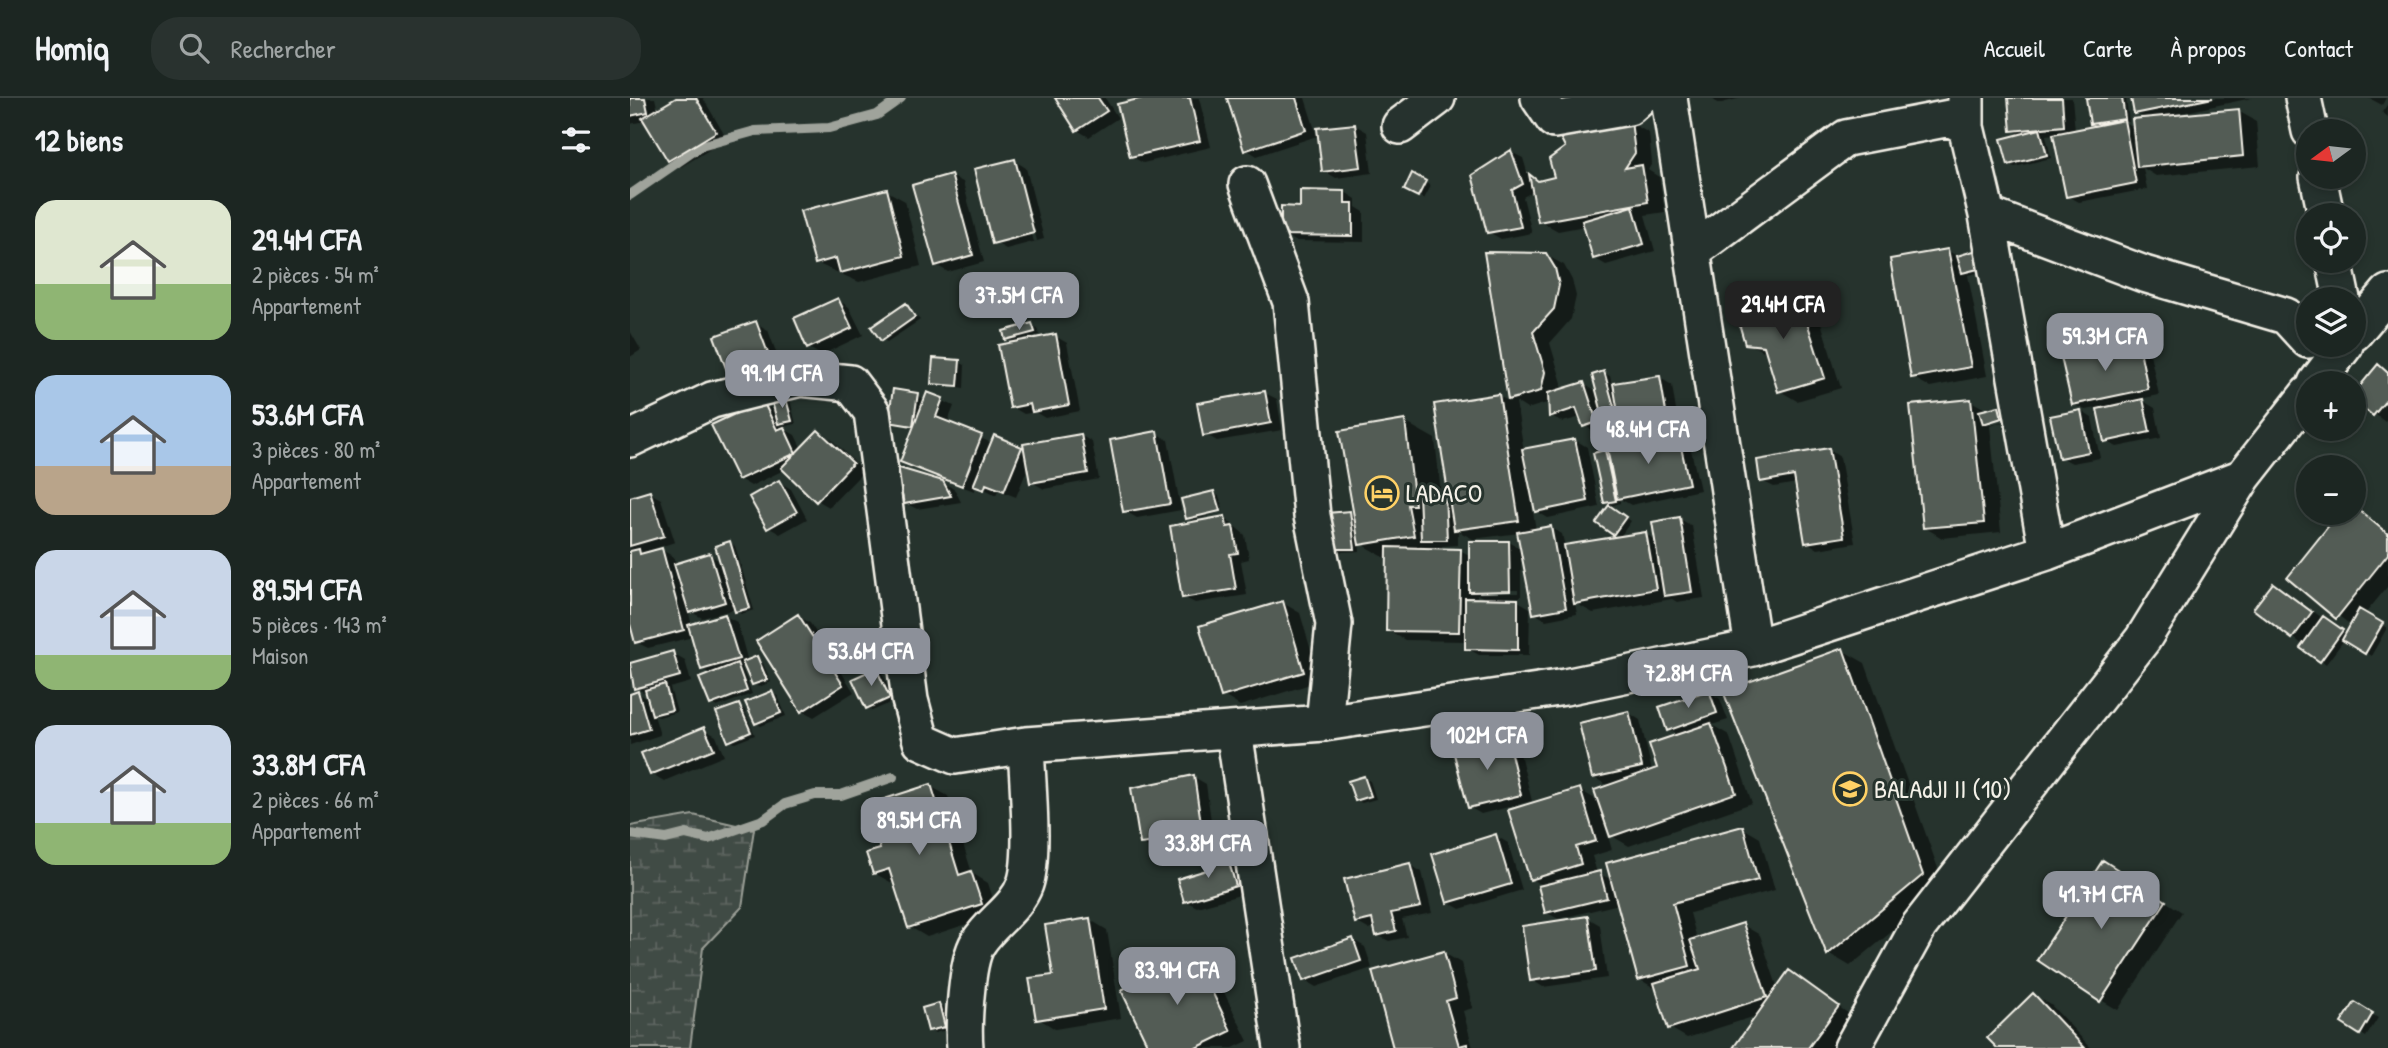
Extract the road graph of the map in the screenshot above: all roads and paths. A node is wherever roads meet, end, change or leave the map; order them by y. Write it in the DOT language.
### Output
graph roads {
  1 [pos="1437,98"];
  2 [pos="1539,98"];
  3 [pos="1639,98"];
  4 [pos="1669,98"];
  5 [pos="2303,98"];
  6 [pos="1966,112"];
  7 [pos="2307,119"];
  8 [pos="1400,126"];
  9 [pos="1247,184"];
  10 [pos="1987,215"];
  11 [pos="1693,251"];
  12 [pos="2388,293"];
  13 [pos="2366,319"];
  14 [pos="2296,327"];
  15 [pos="2296,409"];
  16 [pos="630,439"];
  17 [pos="2243,477"];
  18 [pos="2047,552"];
  19 [pos="1753,648"];
  20 [pos="1324,723"];
  21 [pos="1234,731"];
  22 [pos="1026,745"];
  23 [pos="965,1048"];
  24 [pos="1282,1048"];
  25 [pos="1852,1048"];
  1 -- 8 [label="street"];
  2 -- 3 [label="street"];
  4 -- 11 [label="street"];
  5 -- 7 [label="street"];
  6 -- 10 [label="street"];
  6 -- 11 [label="street"];
  9 -- 20 [label="street"];
  10 -- 14 [label="street"];
  10 -- 18 [label="street"];
  11 -- 19 [label="street"];
  12 -- 13 [label="street"];
  15 -- 17 [label="street"];
  16 -- 22 [label="street"];
  17 -- 18 [label="street"];
  17 -- 25 [label="street"];
  18 -- 19 [label="street"];
  19 -- 20 [label="street"];
  20 -- 21 [label="street"];
  21 -- 22 [label="street"];
  21 -- 24 [label="street"];
  22 -- 23 [label="street"];
}
